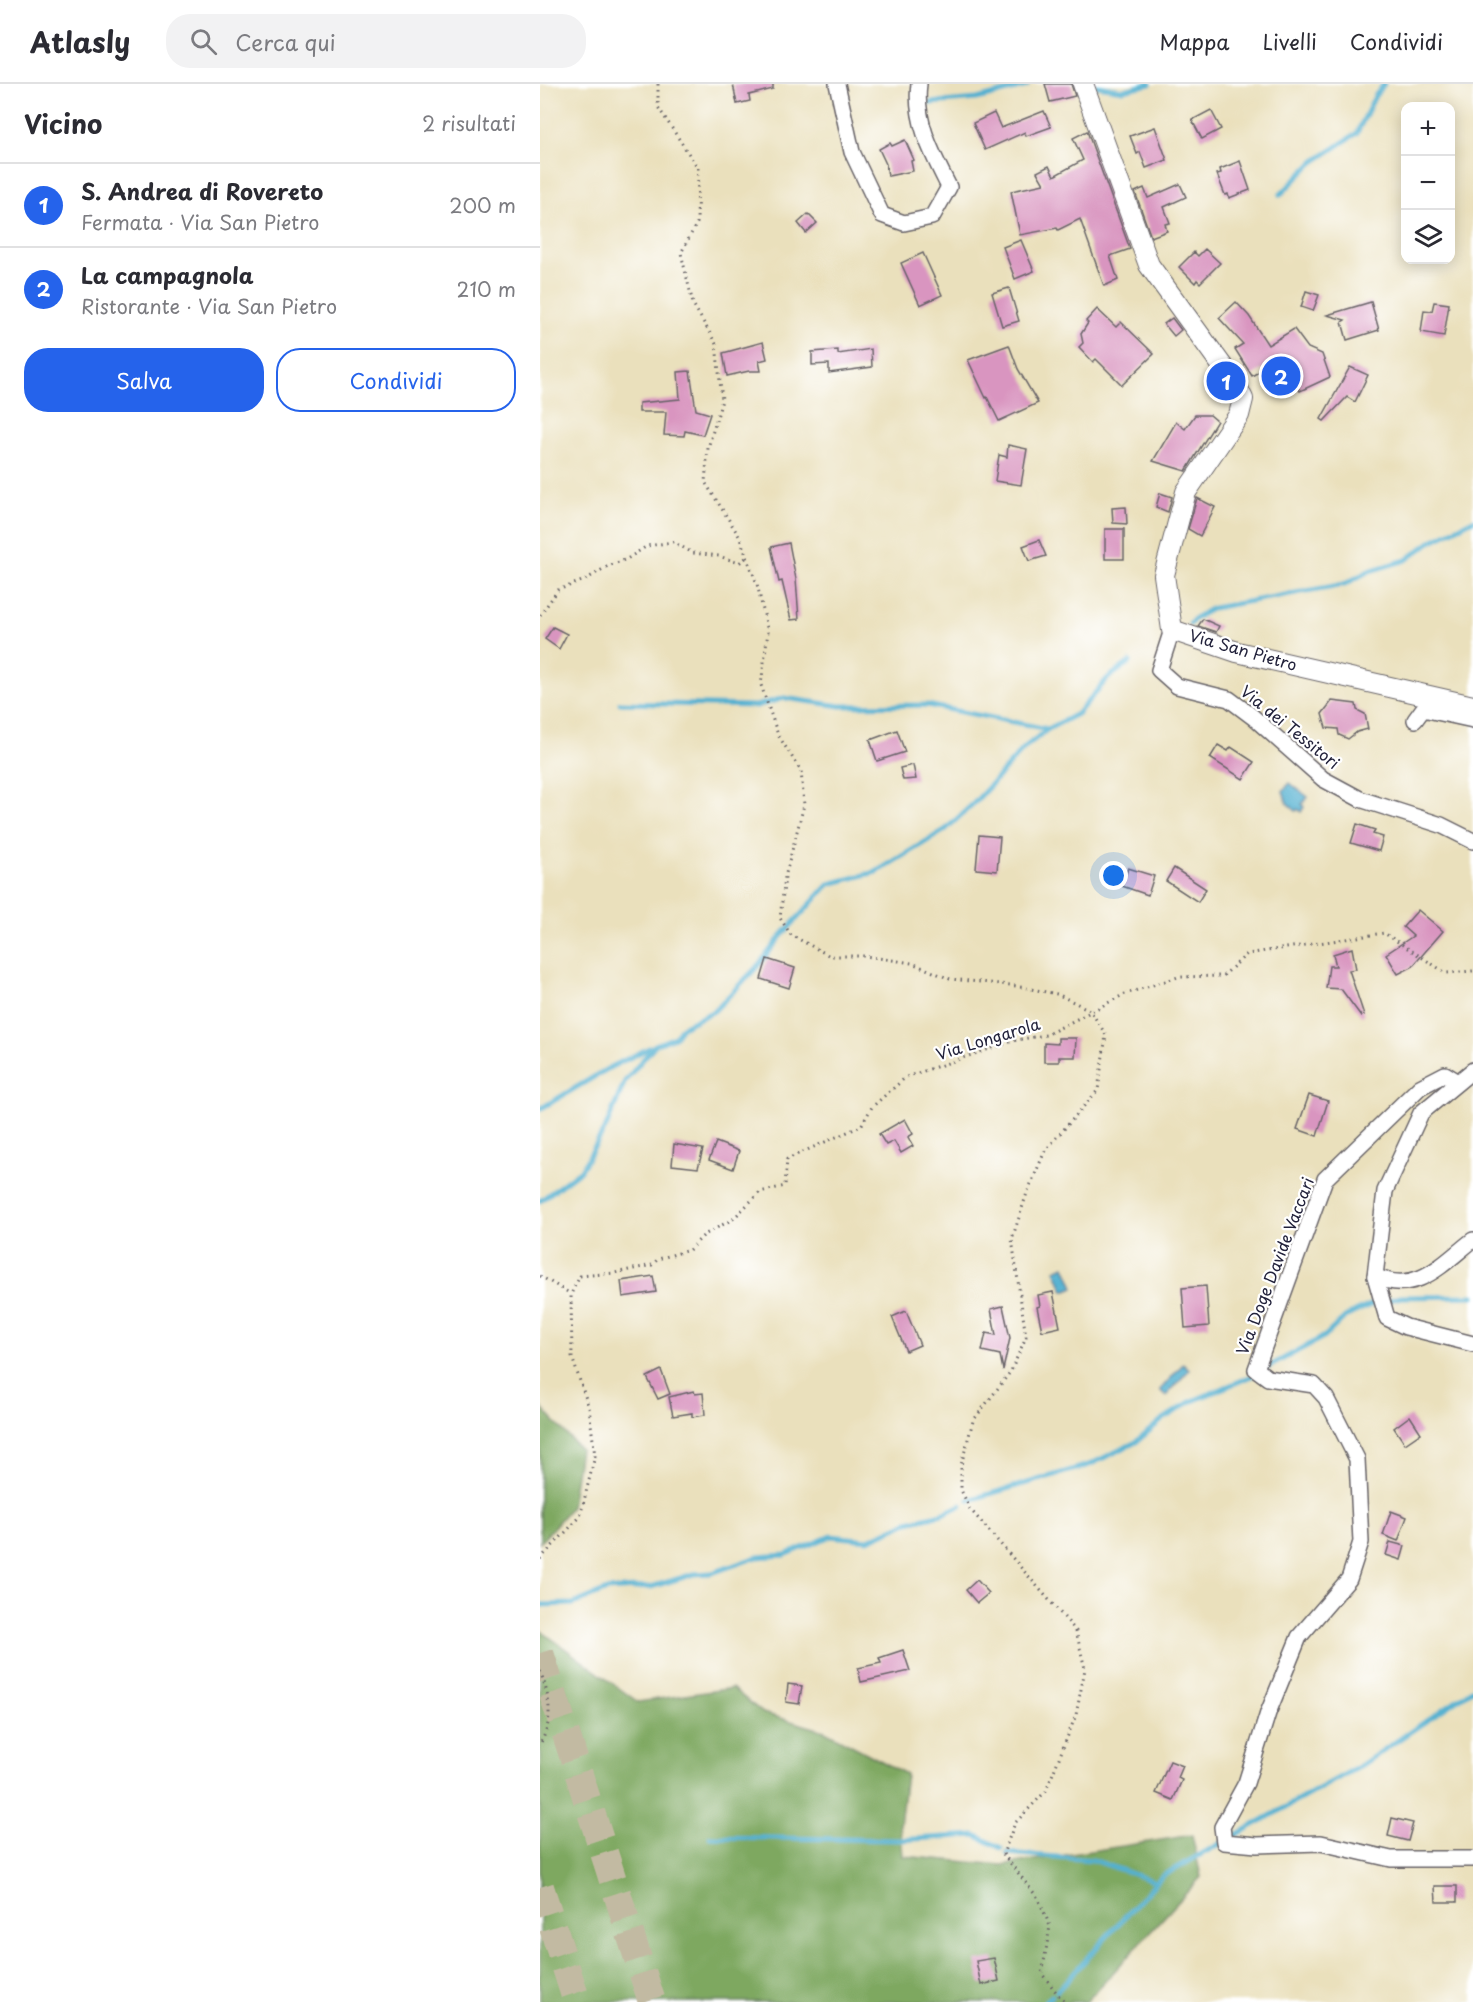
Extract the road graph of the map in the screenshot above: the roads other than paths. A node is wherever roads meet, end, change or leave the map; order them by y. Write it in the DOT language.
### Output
graph roads {
  1 [pos="837,84"];
  2 [pos="919,84"];
  3 [pos="1083,84"];
  4 [pos="1172,630"];
  5 [pos="1473,706"];
  6 [pos="1415,720"];
  7 [pos="1473,720"];
  8 [pos="1473,842"];
  9 [pos="1473,1070"];
  10 [pos="1458,1082"];
  11 [pos="1473,1240"];
  12 [pos="1375,1276"];
  13 [pos="1473,1344"];
  14 [pos="1473,1859"];
  1 -- 2 [label="street"];
  3 -- 4 [label="street, Via San Pietro"];
  4 -- 5 [label="street, Via San Pietro"];
  4 -- 8 [label="street, Via dei Tessitori"];
  6 -- 7 [label="street"];
  9 -- 10 [label="street"];
  10 -- 12 [label="street"];
  10 -- 14 [label="street, Via Doge Davide Vaccari"];
  11 -- 12 [label="street"];
  12 -- 13 [label="street"];
}
